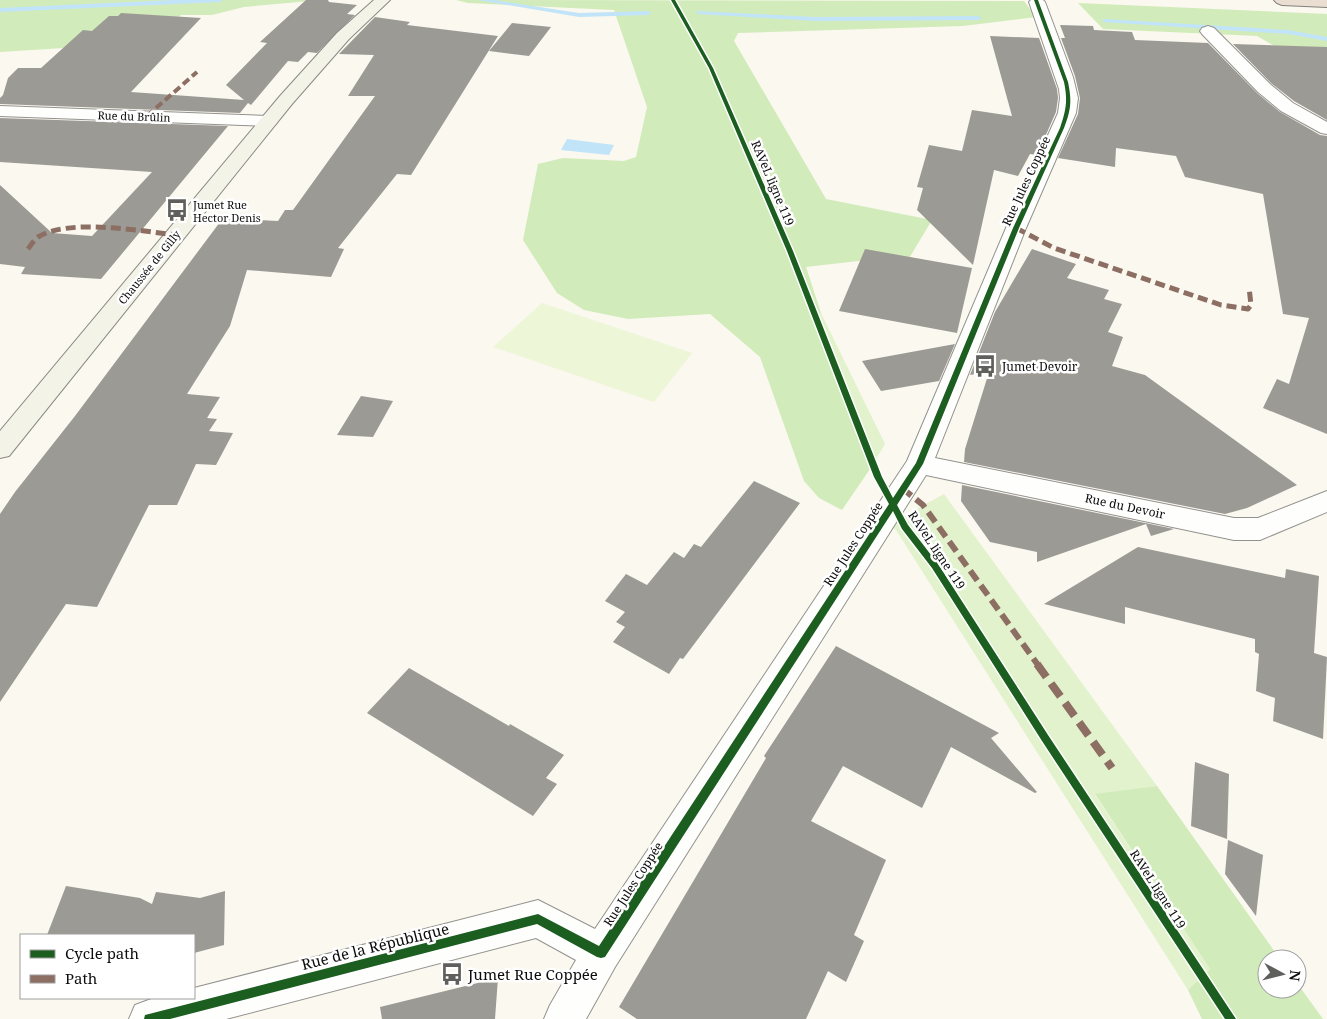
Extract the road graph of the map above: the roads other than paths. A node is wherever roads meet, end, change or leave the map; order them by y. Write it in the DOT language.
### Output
graph roads {
  1 [pos="383,0"];
  2 [pos="1282,0"];
  3 [pos="1037,2"];
  4 [pos="1327,2"];
  5 [pos="1208,31"];
  6 [pos="0,111"];
  7 [pos="269,121"];
  8 [pos="1327,129"];
  9 [pos="0,450"];
  10 [pos="919,464"];
  11 [pos="1327,501"];
  12 [pos="602,953"];
  13 [pos="150,1019"];
  14 [pos="564,1019"];
  1 -- 7 [label="street, Chaussée de Gilly"];
  2 -- 4 [label="highway"];
  3 -- 10 [label="street, Rue Jules Coppée"];
  5 -- 8 [label="street"];
  6 -- 7 [label="street, Rue du Brûlin"];
  7 -- 9 [label="street, Chaussée de Gilly"];
  10 -- 11 [label="street, Rue du Devoir"];
  10 -- 12 [label="street, Rue Jules Coppée"];
  12 -- 13 [label="street, Rue de la République"];
  12 -- 14 [label="street, Rue Jules Coppée"];
}
